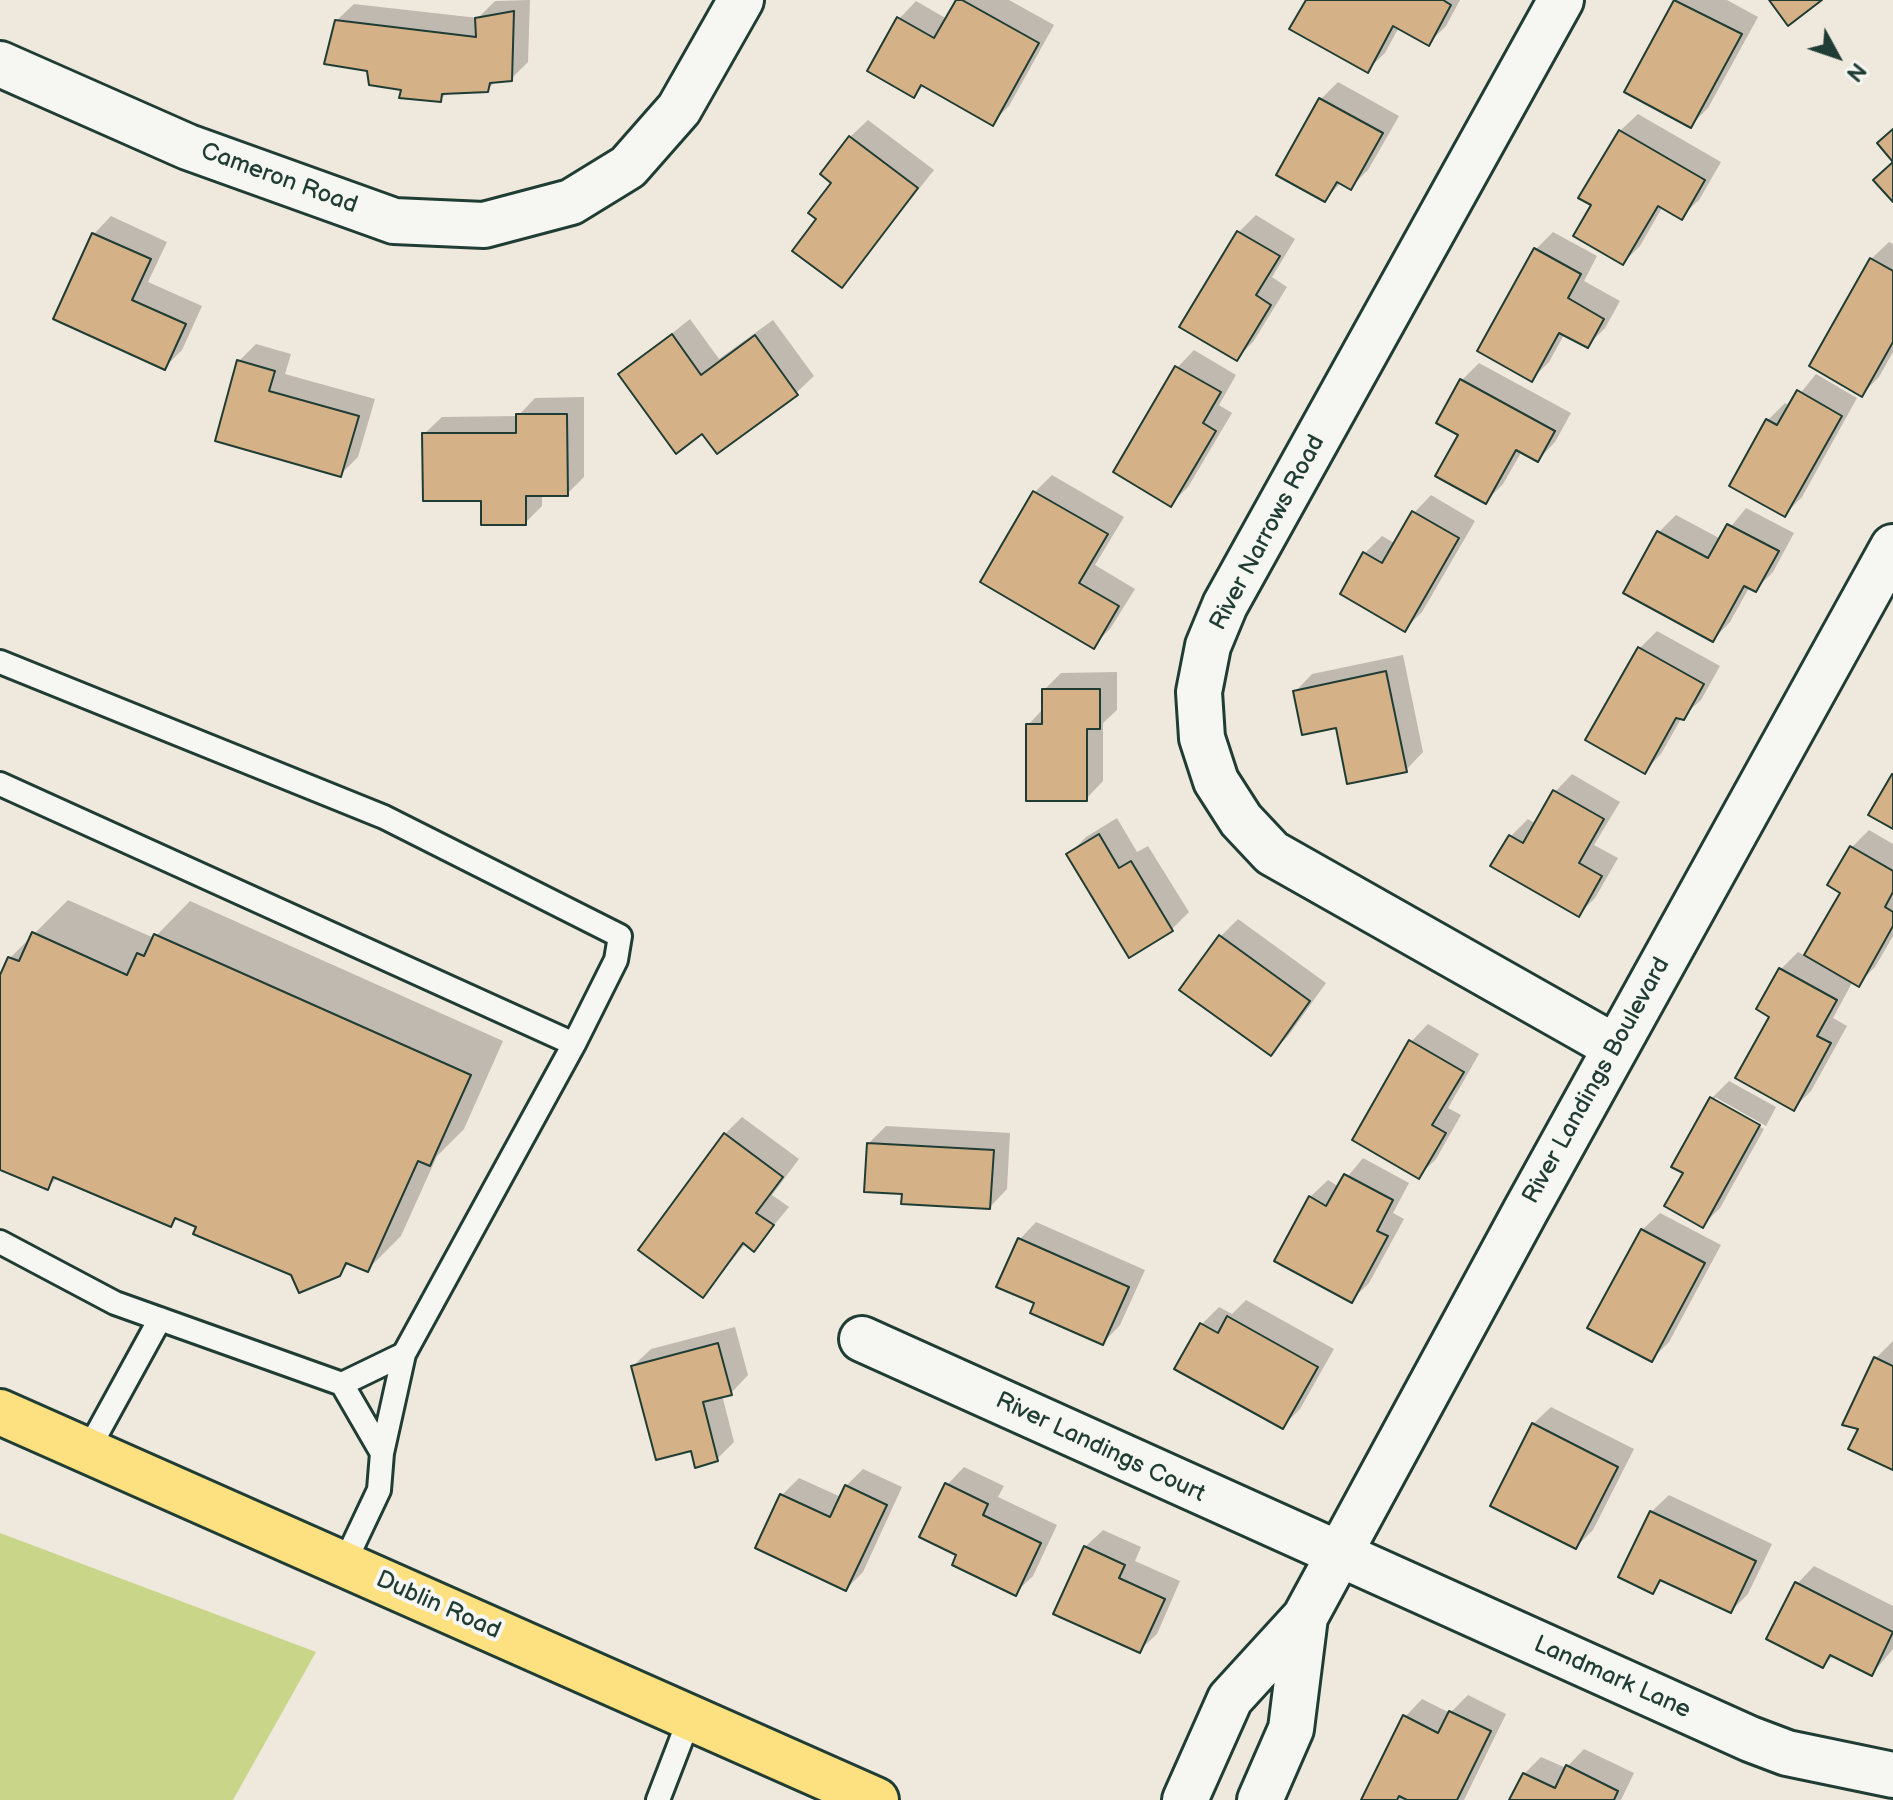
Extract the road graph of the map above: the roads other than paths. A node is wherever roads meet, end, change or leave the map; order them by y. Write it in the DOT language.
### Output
graph roads {
  1 [pos="741,0"];
  2 [pos="1561,0"];
  3 [pos="0,64"];
  4 [pos="1893,547"];
  5 [pos="0,662"];
  6 [pos="0,784"];
  7 [pos="574,1044"];
  8 [pos="1615,1047"];
  9 [pos="0,1242"];
  10 [pos="160,1319"];
  11 [pos="862,1339"];
  12 [pos="404,1354"];
  13 [pos="342,1384"];
  14 [pos="0,1412"];
  15 [pos="88,1450"];
  16 [pos="382,1453"];
  17 [pos="1338,1556"];
  18 [pos="344,1564"];
  19 [pos="1305,1617"];
  20 [pos="690,1717"];
  21 [pos="1893,1775"];
  22 [pos="658,1800"];
  23 [pos="876,1800"];
  24 [pos="1185,1800"];
  25 [pos="1260,1800"];
  1 -- 3 [label="street, Cameron Road"];
  2 -- 8 [label="street, River Narrows Road"];
  4 -- 8 [label="street, River Landings Boulevard"];
  5 -- 7 [label="lane"];
  6 -- 7 [label="lane"];
  7 -- 12 [label="lane"];
  8 -- 17 [label="street, River Landings Boulevard"];
  9 -- 10 [label="lane"];
  10 -- 13 [label="lane"];
  10 -- 15 [label="lane"];
  11 -- 17 [label="street, River Landings Court"];
  12 -- 13 [label="lane"];
  12 -- 16 [label="lane"];
  13 -- 16 [label="lane"];
  14 -- 15 [label="main road, Dublin Road"];
  15 -- 18 [label="main road, Dublin Road"];
  16 -- 18 [label="lane"];
  17 -- 19 [label="street, River Landings Boulevard"];
  17 -- 21 [label="street, Landmark Lane"];
  18 -- 20 [label="main road, Dublin Road"];
  19 -- 24 [label="street, River Landings Boulevard"];
  19 -- 25 [label="street, River Landings Boulevard"];
  20 -- 22 [label="lane"];
  20 -- 23 [label="main road, Dublin Road"];
}
